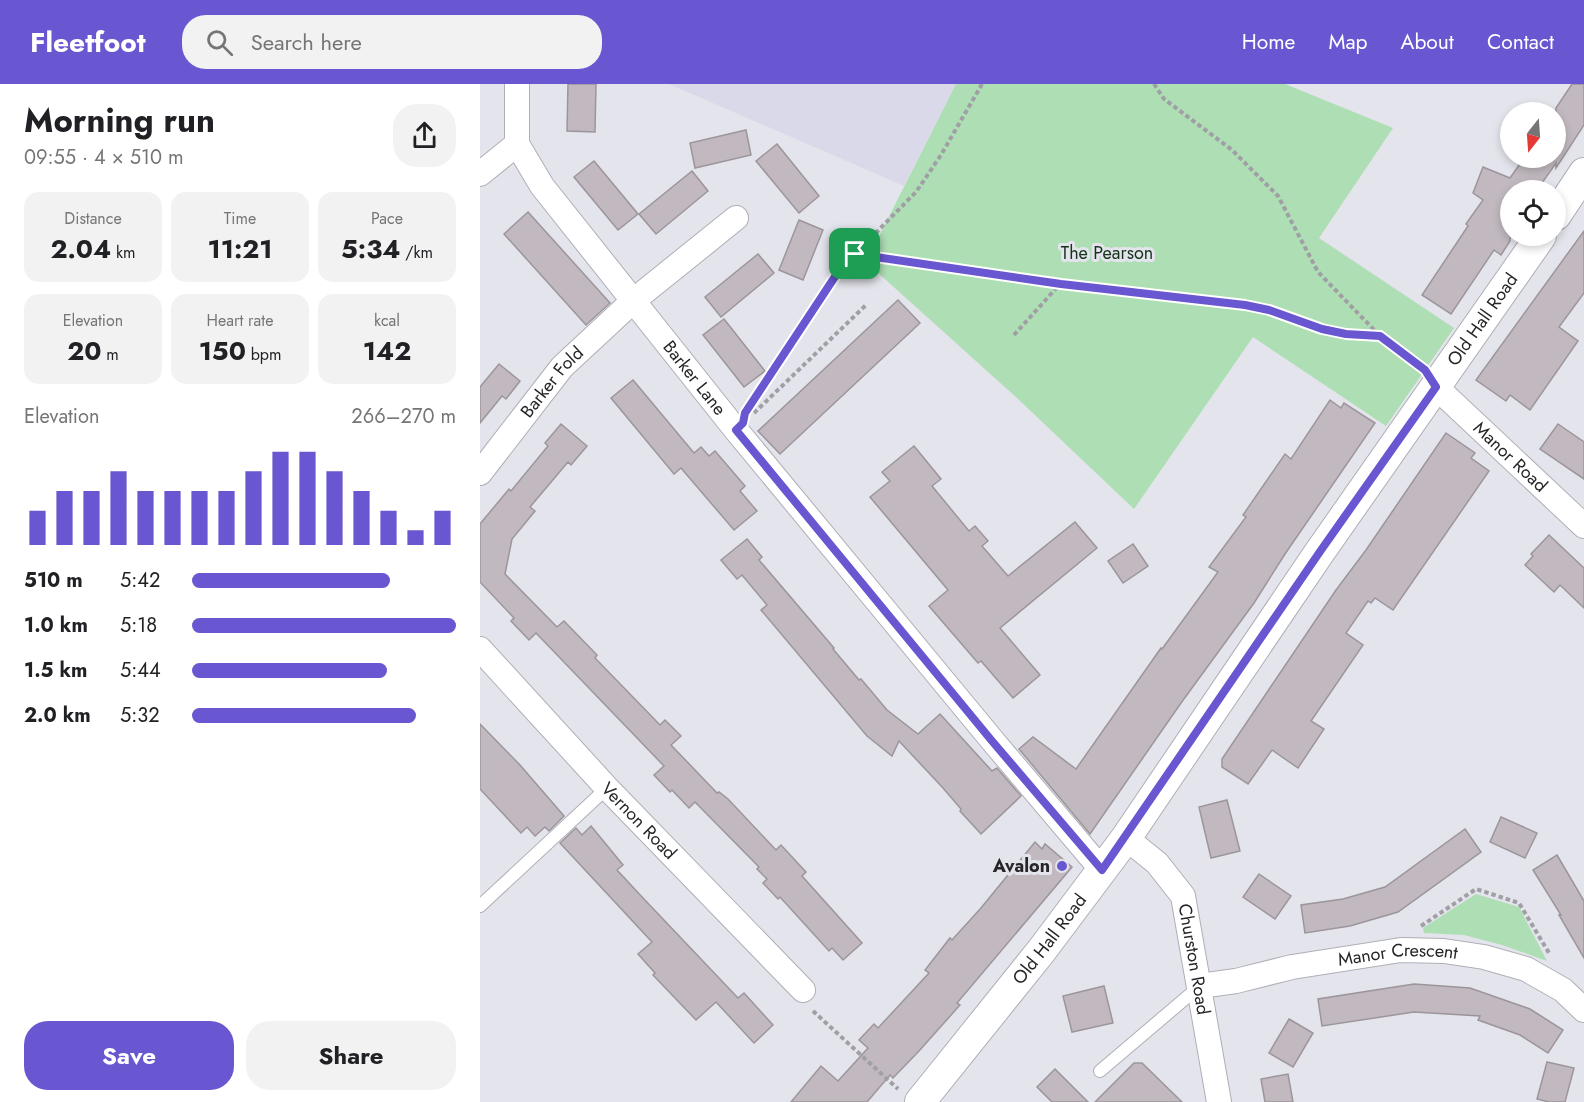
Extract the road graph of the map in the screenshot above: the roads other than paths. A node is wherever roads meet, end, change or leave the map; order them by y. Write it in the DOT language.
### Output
graph roads {
  1 [pos="517,84"];
  2 [pos="517,144"];
  3 [pos="1584,173"];
  4 [pos="480,174"];
  5 [pos="1566,200"];
  6 [pos="736,218"];
  7 [pos="1534,246"];
  8 [pos="633,302"];
  9 [pos="1436,387"];
  10 [pos="480,473"];
  11 [pos="1584,526"];
  12 [pos="480,649"];
  13 [pos="607,788"];
  14 [pos="1126,838"];
  15 [pos="1102,870"];
  16 [pos="480,906"];
  17 [pos="1200,986"];
  18 [pos="803,990"];
  19 [pos="1584,1010"];
  20 [pos="1100,1071"];
  21 [pos="912,1098"];
  22 [pos="1219,1102"];
  1 -- 2 [label="street"];
  2 -- 4 [label="street"];
  2 -- 8 [label="street, Barker Lane"];
  3 -- 5 [label="street"];
  6 -- 8 [label="street"];
  7 -- 9 [label="street, Old Hall Road"];
  8 -- 10 [label="street, Barker Fold"];
  8 -- 15 [label="street, Barker Lane"];
  9 -- 11 [label="street, Manor Road"];
  9 -- 14 [label="street, Old Hall Road"];
  12 -- 13 [label="street, Vernon Road"];
  13 -- 16 [label="lane"];
  13 -- 18 [label="street, Vernon Road"];
  14 -- 15 [label="street, Old Hall Road"];
  14 -- 17 [label="street, Churston Road"];
  15 -- 21 [label="street, Old Hall Road"];
  17 -- 19 [label="street, Manor Crescent"];
  17 -- 20 [label="lane"];
  17 -- 22 [label="street, Churston Road"];
}
